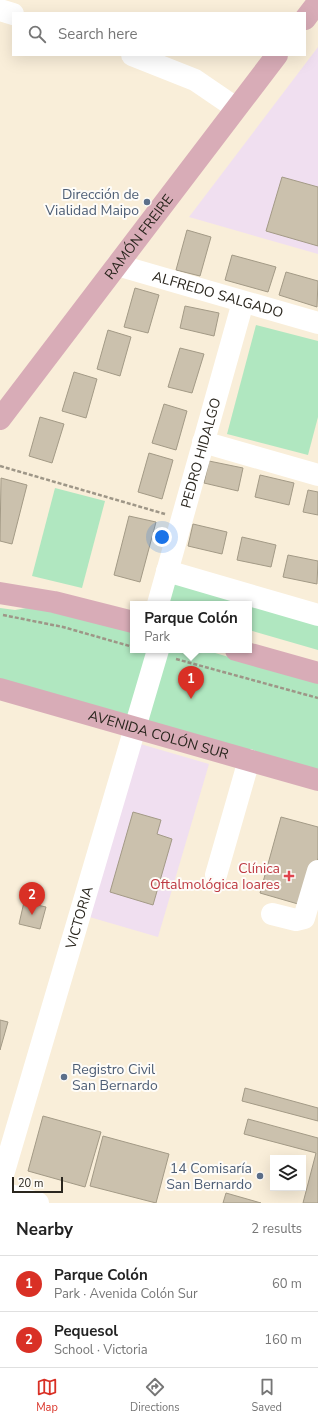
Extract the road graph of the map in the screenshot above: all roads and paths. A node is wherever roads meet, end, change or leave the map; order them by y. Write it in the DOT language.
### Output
graph roads {
  1 [pos="318,2"];
  2 [pos="0,10"];
  3 [pos="12,14"];
  4 [pos="306,18"];
  5 [pos="135,56"];
  6 [pos="276,56"];
  7 [pos="236,108"];
  8 [pos="117,265"];
  9 [pos="243,302"];
  10 [pos="318,323"];
  11 [pos="1,415"];
  12 [pos="203,442"];
  13 [pos="0,466"];
  14 [pos="318,475"];
  15 [pos="182,519"];
  16 [pos="167,572"];
  17 [pos="0,593"];
  18 [pos="159,601"];
  19 [pos="0,614"];
  20 [pos="318,615"];
  21 [pos="130,621"];
  22 [pos="130,646"];
  23 [pos="157,653"];
  24 [pos="160,653"];
  25 [pos="247,653"];
  26 [pos="318,673"];
  27 [pos="0,688"];
  28 [pos="318,698"];
  29 [pos="136,728"];
  30 [pos="249,760"];
  31 [pos="318,780"];
  32 [pos="318,871"];
  33 [pos="216,875"];
  34 [pos="272,914"];
  35 [pos="0,1186"];
  36 [pos="0,1192"];
  37 [pos="38,1203"];
  1 -- 4 [label="main road"];
  2 -- 3 [label="street"];
  5 -- 7 [label="street"];
  6 -- 7 [label="main road, RAMÓN FREIRE"];
  7 -- 8 [label="main road, RAMÓN FREIRE"];
  8 -- 9 [label="street, ALFREDO SALGADO"];
  8 -- 11 [label="main road, RAMÓN FREIRE"];
  9 -- 10 [label="street, ALFREDO SALGADO"];
  9 -- 12 [label="street, PEDRO HIDALGO"];
  12 -- 14 [label="street"];
  12 -- 15 [label="street, PEDRO HIDALGO"];
  13 -- 15 [label="path"];
  15 -- 16 [label="street, PEDRO HIDALGO"];
  16 -- 18 [label="street, PEDRO HIDALGO"];
  16 -- 20 [label="street"];
  17 -- 21 [label="main road"];
  19 -- 22 [label="path"];
  23 -- 29 [label="street, VICTORIA"];
  24 -- 28 [label="path"];
  25 -- 26 [label="main road"];
  27 -- 29 [label="main road, AVENIDA COLÓN SUR"];
  29 -- 30 [label="main road, AVENIDA COLÓN SUR"];
  29 -- 35 [label="street, VICTORIA"];
  30 -- 31 [label="main road, AVENIDA COLÓN SUR"];
  30 -- 33 [label="street"];
  32 -- 34 [label="street"];
  36 -- 37 [label="street"];
}
